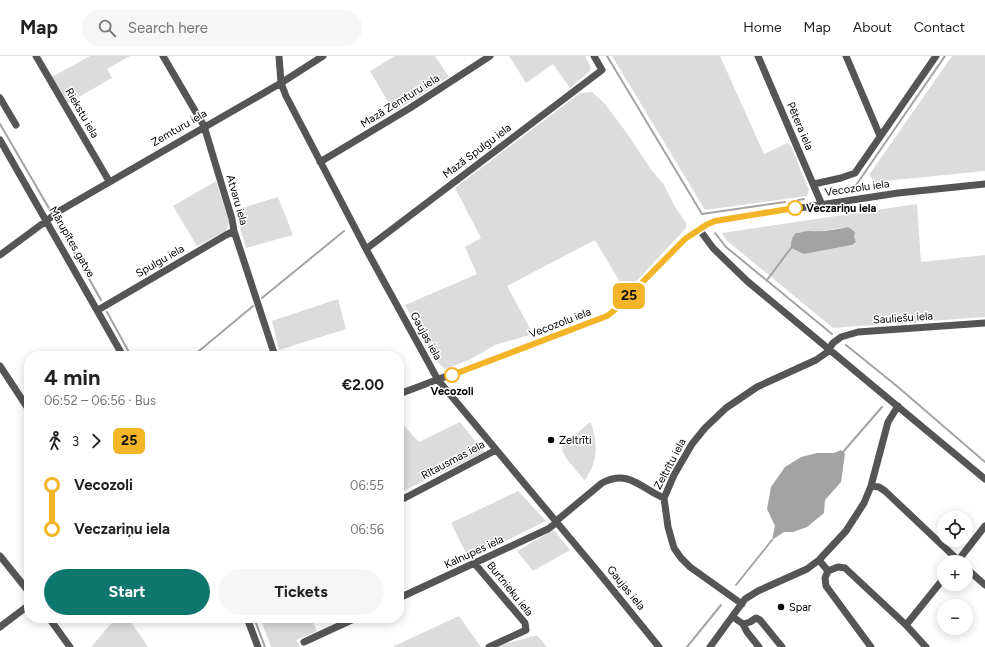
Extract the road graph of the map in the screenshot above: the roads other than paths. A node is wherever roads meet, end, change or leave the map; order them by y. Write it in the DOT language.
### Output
graph roads {
  1 [pos="36,56"];
  2 [pos="163,56"];
  3 [pos="279,56"];
  4 [pos="323,56"];
  5 [pos="490,56"];
  6 [pos="594,56"];
  7 [pos="758,56"];
  8 [pos="846,56"];
  9 [pos="936,56"];
  10 [pos="281,83"];
  11 [pos="0,98"];
  12 [pos="16,125"];
  13 [pos="204,126"];
  14 [pos="880,136"];
  15 [pos="0,140"];
  16 [pos="320,162"];
  17 [pos="109,181"];
  18 [pos="814,184"];
  19 [pos="985,184"];
  20 [pos="822,205"];
  21 [pos="47,220"];
  22 [pos="699,229"];
  23 [pos="234,231"];
  24 [pos="366,249"];
  25 [pos="0,255"];
  26 [pos="98,310"];
  27 [pos="985,323"];
  28 [pos="829,349"];
  29 [pos="120,351"];
  30 [pos="273,351"];
  31 [pos="0,366"];
  32 [pos="438,380"];
  33 [pos="404,392"];
  34 [pos="24,402"];
  35 [pos="898,406"];
  36 [pos="496,450"];
  37 [pos="985,479"];
  38 [pos="871,486"];
  39 [pos="404,498"];
  40 [pos="664,498"];
  41 [pos="556,522"];
  42 [pos="985,526"];
  43 [pos="952,555"];
  44 [pos="963,555"];
  45 [pos="0,556"];
  46 [pos="819,560"];
  47 [pos="475,564"];
  48 [pos="828,571"];
  49 [pos="973,574"];
  50 [pos="985,585"];
  51 [pos="24,586"];
  52 [pos="937,587"];
  53 [pos="404,596"];
  54 [pos="742,604"];
  55 [pos="24,609"];
  56 [pos="733,617"];
  57 [pos="53,623"];
  58 [pos="249,623"];
  59 [pos="345,623"];
  60 [pos="743,624"];
  61 [pos="906,625"];
  62 [pos="0,627"];
  63 [pos="304,642"];
  64 [pos="70,647"];
  65 [pos="258,647"];
  66 [pos="489,647"];
  67 [pos="659,647"];
  68 [pos="710,647"];
  69 [pos="759,647"];
  70 [pos="782,647"];
  71 [pos="871,647"];
  72 [pos="926,647"];
  1 -- 17 [label="street, Riekstu iela"];
  2 -- 13 [label="street, Atvaru iela"];
  3 -- 10 [label="street, Gaujas iela"];
  4 -- 10 [label="street, Zemturu iela"];
  5 -- 16 [label="street, Mazā Zemturu iela"];
  6 -- 24 [label="street, Mazā Spulgu iela"];
  7 -- 18 [label="street, Pētera iela"];
  8 -- 14 [label="street"];
  9 -- 14 [label="street"];
  10 -- 13 [label="street, Zemturu iela"];
  10 -- 16 [label="street, Gaujas iela"];
  11 -- 12 [label="street"];
  13 -- 17 [label="street, Zemturu iela"];
  13 -- 23 [label="street, Atvaru iela"];
  14 -- 18 [label="street"];
  15 -- 21 [label="street, Mārupītes gatve"];
  16 -- 24 [label="street, Gaujas iela"];
  17 -- 21 [label="street, Zemturu iela"];
  18 -- 20 [label="street, Pētera iela"];
  19 -- 20 [label="street, Vecozolu iela"];
  20 -- 22 [label="street, Vecozolu iela"];
  21 -- 25 [label="street, Zemturu iela"];
  21 -- 26 [label="street, Mārupītes gatve"];
  22 -- 28 [label="street"];
  22 -- 32 [label="street, Vecozolu iela"];
  23 -- 26 [label="street, Spulgu iela"];
  23 -- 30 [label="street, Atvaru iela"];
  24 -- 32 [label="street, Gaujas iela"];
  26 -- 29 [label="street, Mārupītes gatve"];
  27 -- 28 [label="street, Sauliešu iela"];
  28 -- 35 [label="street"];
  28 -- 40 [label="street, Zeltrītu iela"];
  31 -- 34 [label="street"];
  32 -- 33 [label="street, Vecozolu iela"];
  32 -- 36 [label="street, Gaujas iela"];
  35 -- 37 [label="street"];
  35 -- 38 [label="street"];
  36 -- 39 [label="street, Rītausmas iela"];
  36 -- 41 [label="street, Gaujas iela"];
  38 -- 43 [label="street"];
  38 -- 46 [label="street"];
  40 -- 41 [label="street, Kalnupes iela"];
  40 -- 54 [label="street, Zeltrītu iela"];
  41 -- 47 [label="street, Kalnupes iela"];
  41 -- 67 [label="street, Gaujas iela"];
  42 -- 44 [label="street"];
  45 -- 51 [label="street"];
  46 -- 48 [label="street"];
  46 -- 54 [label="street"];
  47 -- 53 [label="street, Kalnupes iela"];
  47 -- 66 [label="street, Burtnieku iela"];
  48 -- 61 [label="street"];
  48 -- 71 [label="street"];
  49 -- 50 [label="street"];
  52 -- 61 [label="street"];
  54 -- 56 [label="street"];
  55 -- 62 [label="street"];
  56 -- 60 [label="street"];
  56 -- 68 [label="street"];
  57 -- 64 [label="street"];
  58 -- 65 [label="street"];
  59 -- 63 [label="street"];
  60 -- 69 [label="street"];
  60 -- 70 [label="street"];
  61 -- 72 [label="street"];
}
